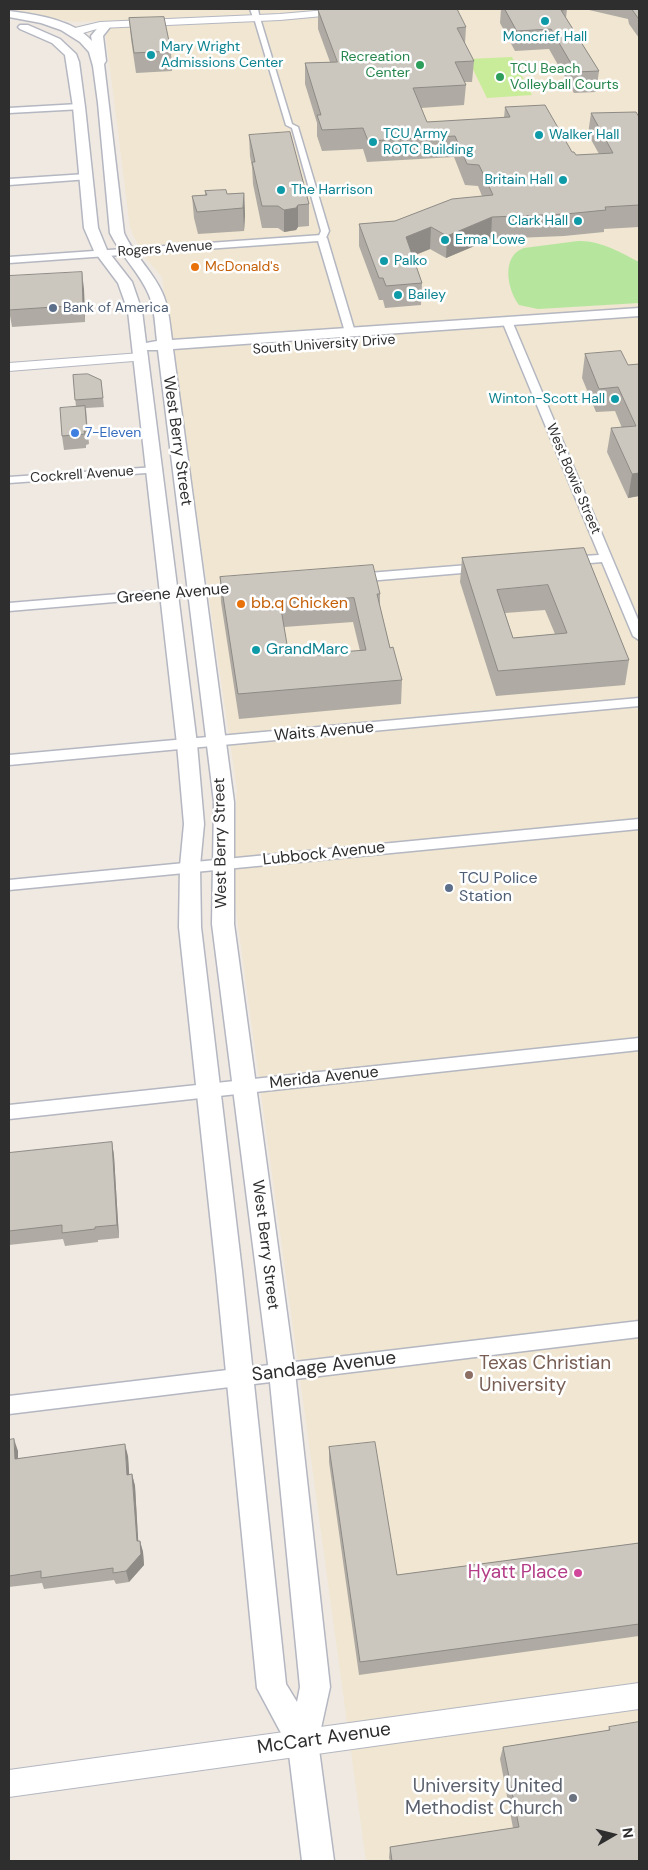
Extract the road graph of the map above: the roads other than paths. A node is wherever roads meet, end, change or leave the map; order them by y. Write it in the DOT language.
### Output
graph roads {
  1 [pos="366,9"];
  2 [pos="256,13"];
  3 [pos="9,14"];
  4 [pos="9,24"];
  5 [pos="55,24"];
  6 [pos="102,26"];
  7 [pos="27,28"];
  8 [pos="73,33"];
  9 [pos="64,47"];
  10 [pos="99,71"];
  11 [pos="79,107"];
  12 [pos="9,111"];
  13 [pos="82,135"];
  14 [pos="110,172"];
  15 [pos="86,177"];
  16 [pos="9,182"];
  17 [pos="116,224"];
  18 [pos="322,238"];
  19 [pos="128,252"];
  20 [pos="104,255"];
  21 [pos="9,260"];
  22 [pos="155,294"];
  23 [pos="639,312"];
  24 [pos="639,323"];
  25 [pos="509,327"];
  26 [pos="350,332"];
  27 [pos="165,350"];
  28 [pos="141,352"];
  29 [pos="9,356"];
  30 [pos="9,367"];
  31 [pos="156,470"];
  32 [pos="9,480"];
  33 [pos="187,514"];
  34 [pos="606,558"];
  35 [pos="554,562"];
  36 [pos="497,566"];
  37 [pos="341,579"];
  38 [pos="254,587"];
  39 [pos="196,591"];
  40 [pos="170,594"];
  41 [pos="9,607"];
  42 [pos="639,636"];
  43 [pos="639,702"];
  44 [pos="216,742"];
  45 [pos="187,744"];
  46 [pos="9,760"];
  47 [pos="639,824"];
  48 [pos="222,864"];
  49 [pos="190,866"];
  50 [pos="9,885"];
  51 [pos="639,1044"];
  52 [pos="245,1086"];
  53 [pos="209,1090"];
  54 [pos="9,1112"];
  55 [pos="639,1328"];
  56 [pos="282,1372"];
  57 [pos="240,1377"];
  58 [pos="9,1405"];
  59 [pos="639,1696"];
  60 [pos="303,1742"];
  61 [pos="9,1784"];
  62 [pos="318,1861"];
  1 -- 2 [label="street"];
  2 -- 6 [label="street"];
  2 -- 18 [label="street"];
  3 -- 5 [label="main road, West Berry Street"];
  4 -- 7 [label="main road"];
  5 -- 6 [label="main road"];
  5 -- 8 [label="main road, West Berry Street"];
  6 -- 8 [label="street"];
  6 -- 10 [label="main road"];
  7 -- 8 [label="main road"];
  7 -- 9 [label="main road"];
  8 -- 9 [label="main road"];
  8 -- 10 [label="main road, West Berry Street"];
  9 -- 11 [label="main road, West Berry Street"];
  10 -- 14 [label="main road, West Berry Street"];
  11 -- 12 [label="street"];
  11 -- 13 [label="main road, West Berry Street"];
  13 -- 14 [label="main road"];
  13 -- 15 [label="main road, West Berry Street"];
  14 -- 17 [label="main road, West Berry Street"];
  15 -- 16 [label="street"];
  15 -- 17 [label="main road"];
  15 -- 20 [label="main road, West Berry Street"];
  17 -- 19 [label="main road, West Berry Street"];
  18 -- 19 [label="street, Rogers Avenue"];
  18 -- 26 [label="street"];
  19 -- 20 [label="street, Rogers Avenue"];
  19 -- 22 [label="main road, West Berry Street"];
  20 -- 21 [label="street, Rogers Avenue"];
  20 -- 22 [label="main road"];
  20 -- 28 [label="main road, West Berry Street"];
  22 -- 27 [label="main road, West Berry Street"];
  23 -- 25 [label="main road, South University Drive"];
  24 -- 25 [label="main road, South University Drive"];
  25 -- 26 [label="main road, South University Drive"];
  25 -- 27 [label="main road, South University Drive"];
  25 -- 34 [label="street, West Bowie Street"];
  26 -- 27 [label="main road, South University Drive"];
  27 -- 28 [label="main road, South University Drive"];
  27 -- 33 [label="main road, West Berry Street"];
  28 -- 29 [label="street, South University Drive"];
  28 -- 30 [label="street, South University Drive"];
  28 -- 31 [label="main road, West Berry Street"];
  31 -- 32 [label="street, Cockrell Avenue"];
  31 -- 33 [label="main road"];
  31 -- 40 [label="main road, West Berry Street"];
  33 -- 39 [label="main road, West Berry Street"];
  34 -- 35 [label="street"];
  34 -- 42 [label="street, West Bowie Street"];
  36 -- 37 [label="street"];
  38 -- 39 [label="street, Greene Avenue"];
  39 -- 40 [label="street, Greene Avenue"];
  39 -- 44 [label="main road, West Berry Street"];
  40 -- 41 [label="street, Greene Avenue"];
  40 -- 45 [label="main road, West Berry Street"];
  43 -- 44 [label="street, Waits Avenue"];
  44 -- 45 [label="street, Waits Avenue"];
  44 -- 48 [label="main road, West Berry Street"];
  45 -- 46 [label="street, Waits Avenue"];
  45 -- 49 [label="main road, West Berry Street"];
  47 -- 48 [label="street, Lubbock Avenue"];
  48 -- 49 [label="street, Lubbock Avenue"];
  48 -- 52 [label="main road, West Berry Street"];
  49 -- 50 [label="street, Lubbock Avenue"];
  49 -- 53 [label="main road, West Berry Street"];
  51 -- 52 [label="street, Merida Avenue"];
  52 -- 53 [label="street, Merida Avenue"];
  52 -- 56 [label="main road, West Berry Street"];
  53 -- 54 [label="street, Merida Avenue"];
  53 -- 57 [label="main road, West Berry Street"];
  55 -- 56 [label="street, Sandage Avenue"];
  56 -- 57 [label="street, Sandage Avenue"];
  56 -- 60 [label="main road, West Berry Street"];
  57 -- 58 [label="street, Sandage Avenue"];
  57 -- 60 [label="main road, West Berry Street"];
  59 -- 60 [label="street, McCart Avenue"];
  60 -- 61 [label="street, McCart Avenue"];
  60 -- 62 [label="main road, West Berry Street"];
}
